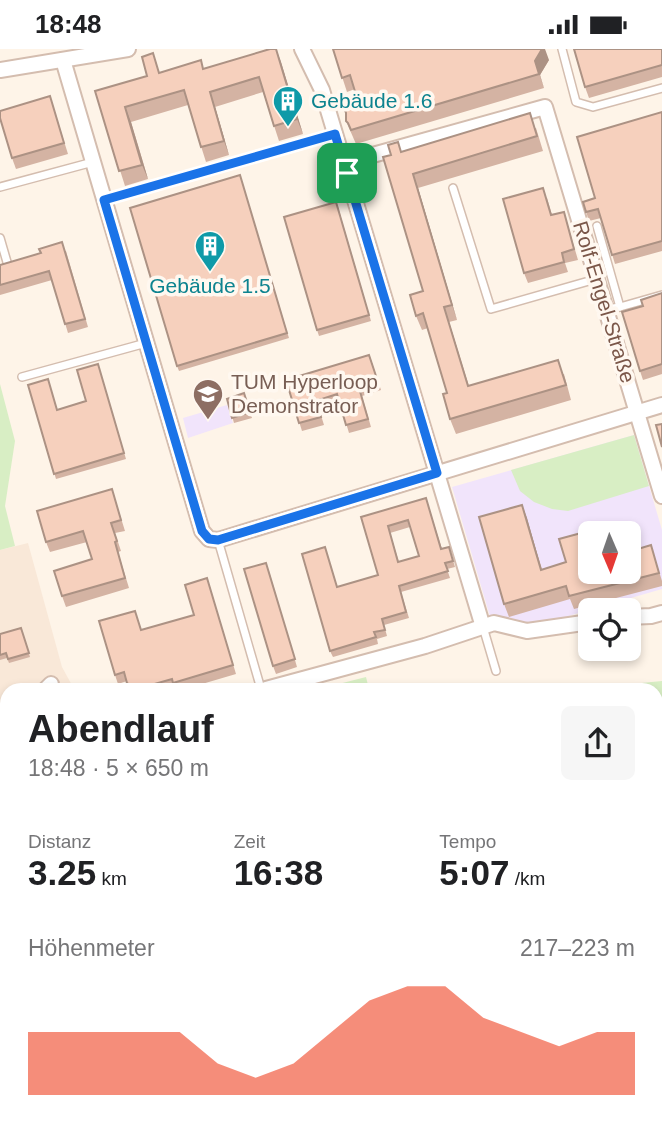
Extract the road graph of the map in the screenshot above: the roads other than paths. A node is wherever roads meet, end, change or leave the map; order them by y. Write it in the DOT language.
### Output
graph roads {
  1 [pos="128,49"];
  2 [pos="302,49"];
  3 [pos="562,49"];
  4 [pos="63,60"];
  5 [pos="0,70"];
  6 [pos="662,88"];
  7 [pos="335,134"];
  8 [pos="93,162"];
  9 [pos="344,163"];
  10 [pos="0,187"];
  11 [pos="453,188"];
  12 [pos="104,200"];
  13 [pos="597,226"];
  14 [pos="0,238"];
  15 [pos="7,262"];
  16 [pos="597,279"];
  17 [pos="662,295"];
  18 [pos="613,308"];
  19 [pos="146,343"];
  20 [pos="22,377"];
  21 [pos="662,405"];
  22 [pos="637,412"];
  23 [pos="437,473"];
  24 [pos="662,496"];
  25 [pos="211,538"];
  26 [pos="662,613"];
  27 [pos="641,616"];
  28 [pos="578,624"];
  29 [pos="483,627"];
  30 [pos="496,671"];
  31 [pos="259,683"];
  32 [pos="289,683"];
  1 -- 4 [label="street"];
  2 -- 7 [label="street"];
  3 -- 6 [label="lane"];
  4 -- 5 [label="street"];
  4 -- 8 [label="street"];
  7 -- 9 [label="street"];
  7 -- 12 [label="lane"];
  8 -- 10 [label="lane"];
  8 -- 12 [label="street"];
  9 -- 16 [label="street, Rolf-Engel-Straße"];
  9 -- 23 [label="street"];
  11 -- 16 [label="lane"];
  12 -- 19 [label="street"];
  13 -- 18 [label="lane"];
  14 -- 15 [label="lane"];
  16 -- 18 [label="street, Rolf-Engel-Straße"];
  17 -- 18 [label="lane"];
  18 -- 22 [label="street, Rolf-Engel-Straße"];
  19 -- 20 [label="lane"];
  19 -- 25 [label="street"];
  21 -- 22 [label="street"];
  22 -- 23 [label="street"];
  22 -- 24 [label="street, Rolf-Engel-Straße"];
  23 -- 25 [label="street"];
  23 -- 29 [label="street"];
  25 -- 31 [label="lane"];
  26 -- 27 [label="street"];
  28 -- 29 [label="street"];
  29 -- 30 [label="lane"];
  29 -- 32 [label="street"];
}
